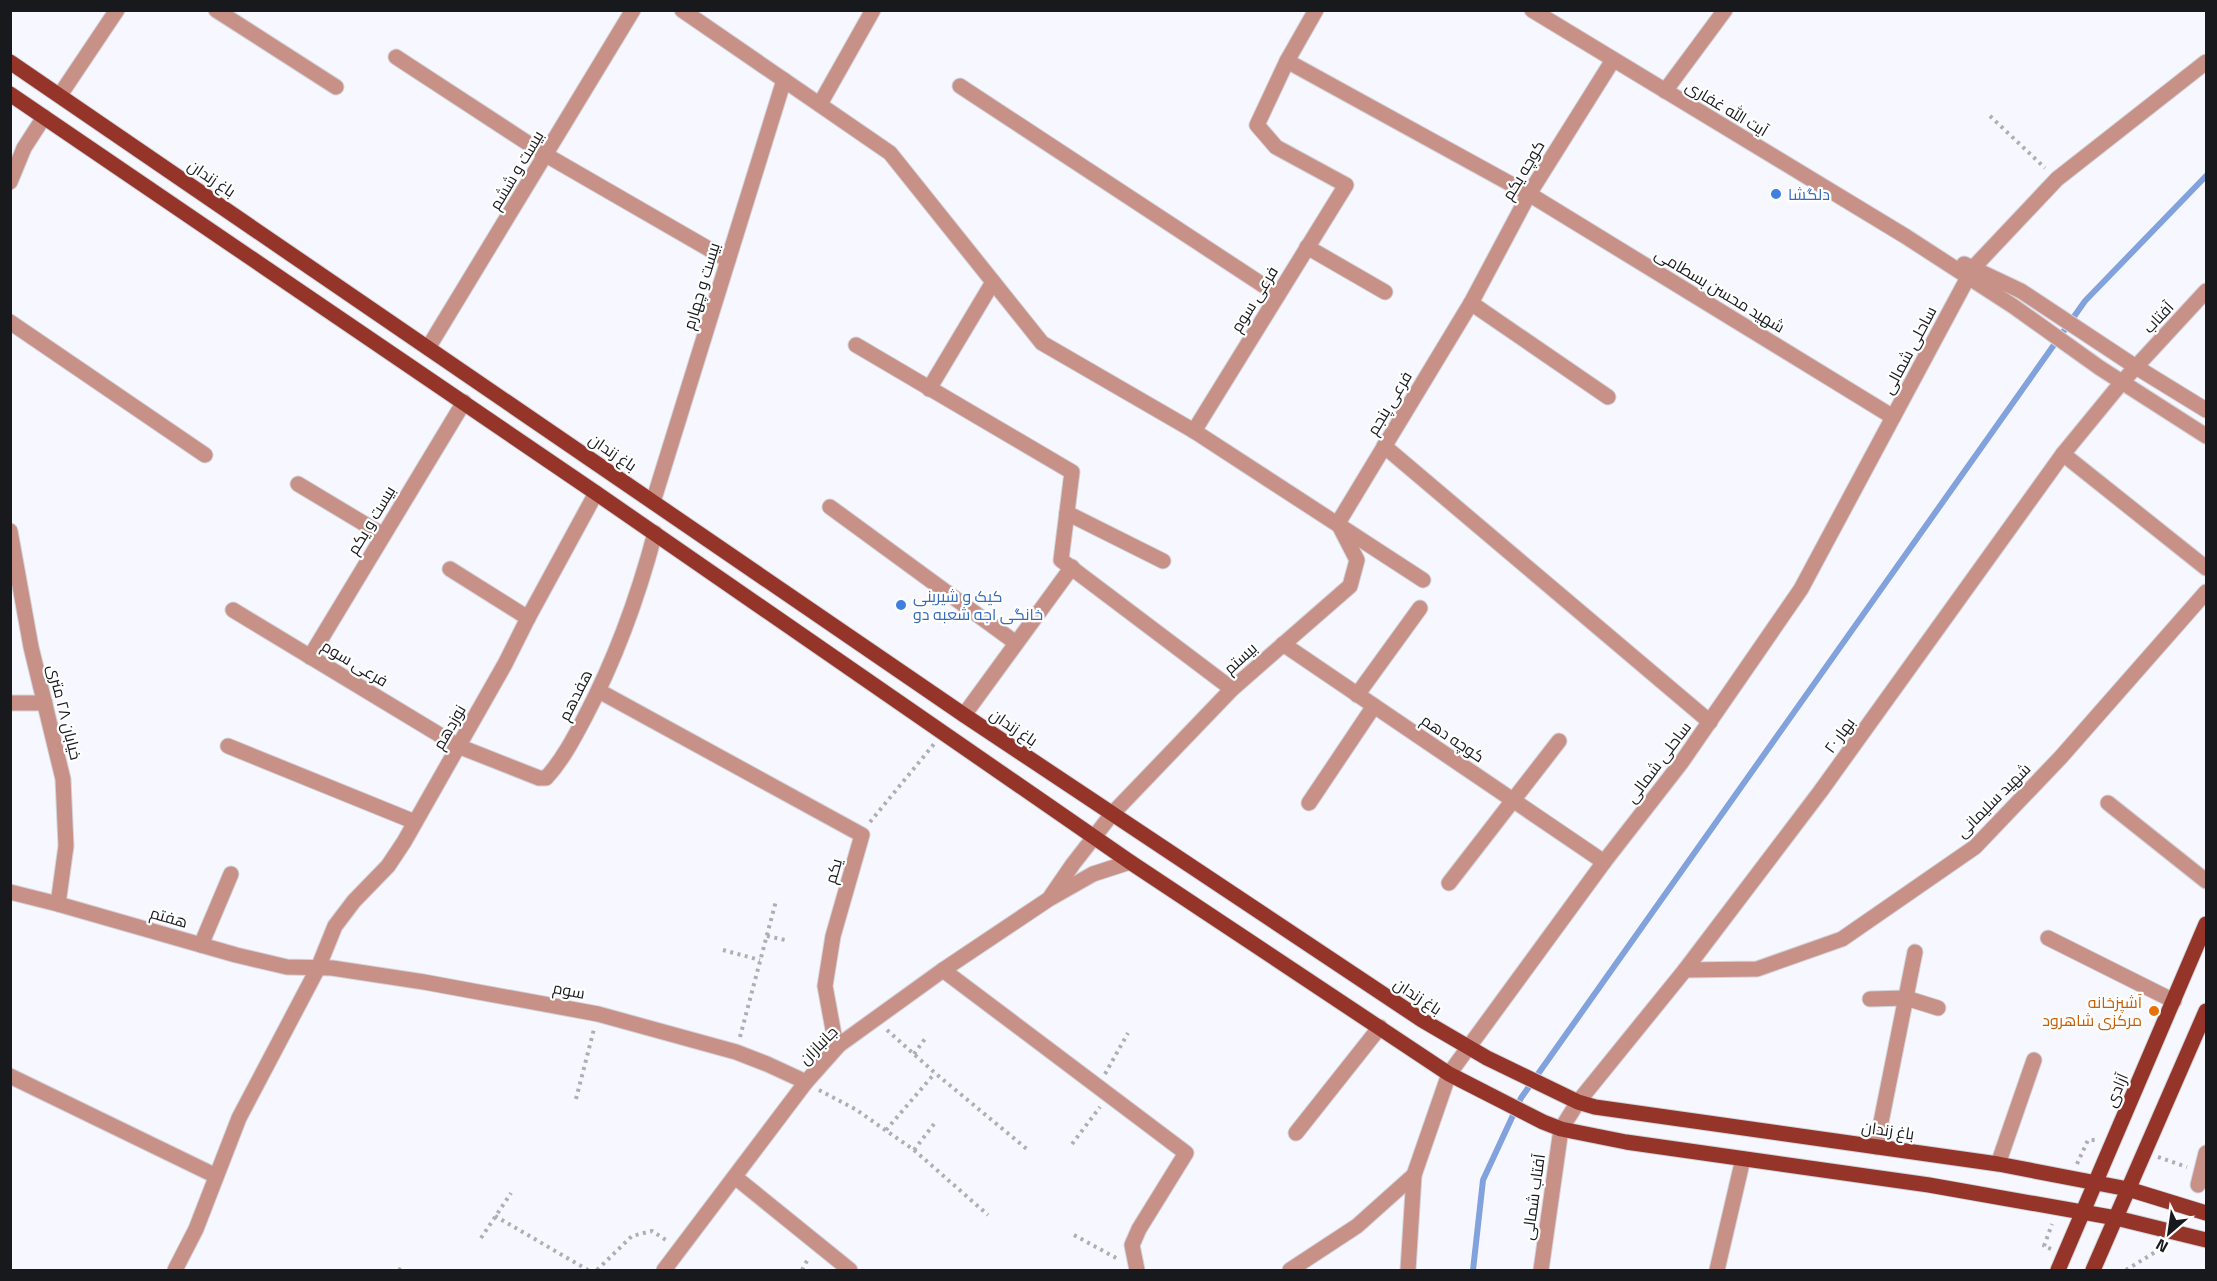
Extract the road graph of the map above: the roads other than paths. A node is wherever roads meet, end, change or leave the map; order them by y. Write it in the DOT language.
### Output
graph roads {
  1 [pos="117,10"];
  2 [pos="216,10"];
  3 [pos="633,10"];
  4 [pos="682,10"];
  5 [pos="873,10"];
  6 [pos="1316,10"];
  7 [pos="1532,10"];
  8 [pos="1725,10"];
  9 [pos="699,15"];
  10 [pos="396,57"];
  11 [pos="1613,60"];
  12 [pos="1287,61"];
  13 [pos="10,62"];
  14 [pos="2206,62"];
  15 [pos="784,80"];
  16 [pos="960,86"];
  17 [pos="336,87"];
  18 [pos="1665,91"];
  19 [pos="10,94"];
  20 [pos="60,95"];
  21 [pos="820,104"];
  22 [pos="44,117"];
  23 [pos="546,155"];
  24 [pos="10,182"];
  25 [pos="1529,194"];
  26 [pos="1307,247"];
  27 [pos="728,260"];
  28 [pos="1970,272"];
  29 [pos="993,282"];
  30 [pos="2206,291"];
  31 [pos="1385,292"];
  32 [pos="1278,295"];
  33 [pos="1471,303"];
  34 [pos="10,322"];
  35 [pos="856,345"];
  36 [pos="428,348"];
  37 [pos="2136,367"];
  38 [pos="2121,382"];
  39 [pos="929,389"];
  40 [pos="1608,397"];
  41 [pos="464,402"];
  42 [pos="2206,410"];
  43 [pos="1893,417"];
  44 [pos="1194,431"];
  45 [pos="2206,436"];
  46 [pos="1384,446"];
  47 [pos="2063,454"];
  48 [pos="205,455"];
  49 [pos="298,484"];
  50 [pos="596,493"];
  51 [pos="653,502"];
  52 [pos="830,507"];
  53 [pos="1067,513"];
  54 [pos="1338,523"];
  55 [pos="10,531"];
  56 [pos="654,533"];
  57 [pos="383,536"];
  58 [pos="1163,561"];
  59 [pos="1072,567"];
  60 [pos="2206,568"];
  61 [pos="450,569"];
  62 [pos="1423,580"];
  63 [pos="16,592"];
  64 [pos="2206,592"];
  65 [pos="1420,608"];
  66 [pos="234,610"];
  67 [pos="528,618"];
  68 [pos="1017,643"];
  69 [pos="1282,644"];
  70 [pos="310,657"];
  71 [pos="1232,689"];
  72 [pos="599,691"];
  73 [pos="1357,695"];
  74 [pos="10,703"];
  75 [pos="45,703"];
  76 [pos="1374,706"];
  77 [pos="964,715"];
  78 [pos="1710,722"];
  79 [pos="1559,741"];
  80 [pos="228,746"];
  81 [pos="458,746"];
  82 [pos="1512,800"];
  83 [pos="2108,802"];
  84 [pos="1309,803"];
  85 [pos="1112,814"];
  86 [pos="415,822"];
  87 [pos="1093,837"];
  88 [pos="1130,862"];
  89 [pos="1604,862"];
  90 [pos="231,874"];
  91 [pos="2206,881"];
  92 [pos="1449,883"];
  93 [pos="10,892"];
  94 [pos="1049,899"];
  95 [pos="58,904"];
  96 [pos="2206,924"];
  97 [pos="2048,938"];
  98 [pos="201,945"];
  99 [pos="1915,952"];
  100 [pos="318,968"];
  101 [pos="944,970"];
  102 [pos="1685,970"];
  103 [pos="1906,998"];
  104 [pos="1870,999"];
  105 [pos="2174,1001"];
  106 [pos="1938,1008"];
  107 [pos="2206,1013"];
  108 [pos="1380,1027"];
  109 [pos="839,1045"];
  110 [pos="1467,1047"];
  111 [pos="2034,1060"];
  112 [pos="1449,1074"];
  113 [pos="10,1076"];
  114 [pos="806,1082"];
  115 [pos="1578,1102"];
  116 [pos="1561,1129"];
  117 [pos="1296,1133"];
  118 [pos="1876,1147"];
  119 [pos="2206,1153"];
  120 [pos="1743,1159"];
  121 [pos="1998,1164"];
  122 [pos="1414,1175"];
  123 [pos="216,1176"];
  124 [pos="735,1177"];
  125 [pos="2096,1182"];
  126 [pos="2198,1185"];
  127 [pos="2128,1188"];
  128 [pos="2084,1213"];
  129 [pos="2206,1213"];
  130 [pos="2116,1218"];
  131 [pos="2206,1240"];
  132 [pos="1136,1267"];
  133 [pos="175,1270"];
  134 [pos="664,1270"];
  135 [pos="850,1270"];
  136 [pos="1290,1270"];
  137 [pos="1407,1270"];
  138 [pos="1541,1270"];
  139 [pos="1718,1270"];
  140 [pos="2058,1270"];
  141 [pos="2093,1270"];
  1 -- 20 [label="street"];
  2 -- 17 [label="street"];
  3 -- 23 [label="street, بیست و ششم"];
  4 -- 9 [label="street"];
  5 -- 21 [label="street"];
  6 -- 12 [label="street"];
  7 -- 11 [label="street, آیت الله غفاری"];
  8 -- 18 [label="street"];
  9 -- 15 [label="street"];
  10 -- 23 [label="street"];
  11 -- 18 [label="street, آیت الله غفاری"];
  11 -- 25 [label="street, کوچه یکم"];
  12 -- 25 [label="street, شهید محسن بسطامی"];
  12 -- 26 [label="street, فرعی سوم"];
  13 -- 20 [label="main road, باغ زندان"];
  14 -- 28 [label="street, ساحلی شمالی"];
  15 -- 21 [label="street"];
  15 -- 27 [label="street, بیست و چهارم"];
  16 -- 32 [label="street"];
  18 -- 28 [label="street, آیت الله غفاری"];
  19 -- 22 [label="main road"];
  20 -- 36 [label="main road, باغ زندان"];
  21 -- 29 [label="street"];
  22 -- 24 [label="street"];
  22 -- 41 [label="main road"];
  23 -- 27 [label="street"];
  23 -- 36 [label="street, بیست و ششم"];
  25 -- 33 [label="street, کوچه یکم"];
  25 -- 43 [label="street, شهید محسن بسطامی"];
  26 -- 31 [label="street"];
  26 -- 32 [label="street, فرعی سوم"];
  27 -- 51 [label="street, بیست و چهارم"];
  28 -- 37 [label="street"];
  28 -- 38 [label="street"];
  28 -- 43 [label="street, ساحلی شمالی"];
  29 -- 39 [label="street"];
  29 -- 44 [label="street"];
  30 -- 37 [label="street, آفتاب"];
  32 -- 44 [label="street, فرعی سوم"];
  33 -- 40 [label="street"];
  33 -- 46 [label="street, فرعی پنجم"];
  34 -- 48 [label="street"];
  35 -- 39 [label="street"];
  36 -- 51 [label="main road, باغ زندان"];
  37 -- 38 [label="street, آفتاب"];
  37 -- 42 [label="street"];
  38 -- 45 [label="street"];
  38 -- 47 [label="street, بهار ۲۰"];
  39 -- 53 [label="street"];
  41 -- 50 [label="main road"];
  41 -- 57 [label="street, بیست و یکم"];
  43 -- 78 [label="street, ساحلی شمالی"];
  44 -- 54 [label="street"];
  46 -- 54 [label="street, فرعی پنجم"];
  46 -- 78 [label="street"];
  47 -- 60 [label="street"];
  47 -- 102 [label="street, بهار ۲۰"];
  49 -- 57 [label="street"];
  50 -- 56 [label="main road"];
  50 -- 67 [label="street, نوزدهم"];
  51 -- 77 [label="main road, باغ زندان"];
  52 -- 68 [label="street"];
  53 -- 58 [label="street"];
  53 -- 59 [label="street"];
  54 -- 62 [label="street"];
  54 -- 69 [label="street, بیستم"];
  55 -- 63 [label="street, خیابان ۲۸ متری"];
  56 -- 72 [label="street, هفدهم"];
  56 -- 87 [label="main road"];
  57 -- 70 [label="street, بیست و یکم"];
  59 -- 68 [label="street"];
  59 -- 71 [label="street"];
  61 -- 67 [label="street"];
  63 -- 75 [label="street, خیابان ۲۸ متری"];
  64 -- 102 [label="street, شهید سلیمانی"];
  65 -- 73 [label="street"];
  66 -- 70 [label="street, فرعی سوم"];
  67 -- 81 [label="street, نوزدهم"];
  68 -- 77 [label="street"];
  69 -- 71 [label="street, بیستم"];
  69 -- 73 [label="street, کوچه دهم"];
  70 -- 81 [label="street, فرعی سوم"];
  71 -- 85 [label="street, بیستم"];
  72 -- 81 [label="street, هفدهم"];
  72 -- 109 [label="street, یکم"];
  73 -- 76 [label="street, کوچه دهم"];
  74 -- 75 [label="street"];
  75 -- 95 [label="street, خیابان ۲۸ متری"];
  76 -- 82 [label="street, کوچه دهم"];
  76 -- 84 [label="street"];
  77 -- 85 [label="main road, باغ زندان"];
  78 -- 89 [label="street, ساحلی شمالی"];
  79 -- 82 [label="street"];
  80 -- 86 [label="street"];
  81 -- 86 [label="street, نوزدهم"];
  82 -- 89 [label="street, کوچه دهم"];
  82 -- 92 [label="street"];
  83 -- 91 [label="street"];
  85 -- 87 [label="street, جانبازان"];
  85 -- 110 [label="main road, باغ زندان"];
  86 -- 100 [label="street, نوزدهم"];
  87 -- 88 [label="main road"];
  87 -- 94 [label="street, جانبازان"];
  88 -- 94 [label="street, جانبازان"];
  88 -- 108 [label="main road"];
  89 -- 110 [label="street, ساحلی شمالی"];
  90 -- 98 [label="street"];
  93 -- 95 [label="street, هفتم"];
  94 -- 101 [label="street, جانبازان"];
  95 -- 98 [label="street, هفتم"];
  96 -- 105 [label="main road, آزادی"];
  97 -- 105 [label="street"];
  98 -- 100 [label="street, هفتم"];
  99 -- 103 [label="street"];
  100 -- 114 [label="street, سوم"];
  100 -- 123 [label="street, نوزدهم"];
  101 -- 109 [label="street, جانبازان"];
  101 -- 132 [label="street"];
  102 -- 115 [label="street, بهار ۲۰"];
  103 -- 104 [label="street"];
  103 -- 106 [label="street"];
  103 -- 118 [label="street"];
  105 -- 125 [label="main road, آزادی"];
  107 -- 127 [label="main road"];
  108 -- 112 [label="main road"];
  108 -- 117 [label="street"];
  109 -- 114 [label="street, جانبازان"];
  110 -- 112 [label="street, ساحلی شمالی"];
  110 -- 115 [label="main road, باغ زندان"];
  111 -- 121 [label="street"];
  112 -- 116 [label="main road"];
  112 -- 122 [label="street, ساحلی شمالی"];
  113 -- 123 [label="street"];
  114 -- 124 [label="street, جانبازان"];
  115 -- 116 [label="street, بهار ۲۰"];
  115 -- 118 [label="main road, باغ زندان"];
  116 -- 120 [label="main road"];
  116 -- 138 [label="street, آفتاب شمالی"];
  118 -- 121 [label="main road, باغ زندان"];
  119 -- 126 [label="street"];
  120 -- 128 [label="main road"];
  120 -- 139 [label="street"];
  121 -- 125 [label="main road, باغ زندان"];
  122 -- 136 [label="street"];
  122 -- 137 [label="street, ساحلی شمالی"];
  123 -- 133 [label="street, نوزدهم"];
  124 -- 134 [label="street, جانبازان"];
  124 -- 135 [label="street"];
  125 -- 127 [label="main road, باغ زندان"];
  125 -- 128 [label="main road, آزادی"];
  127 -- 129 [label="main road, باغ زندان"];
  127 -- 130 [label="main road"];
  128 -- 130 [label="main road"];
  128 -- 140 [label="main road, آزادی"];
  130 -- 131 [label="main road"];
  130 -- 141 [label="main road"];
}
